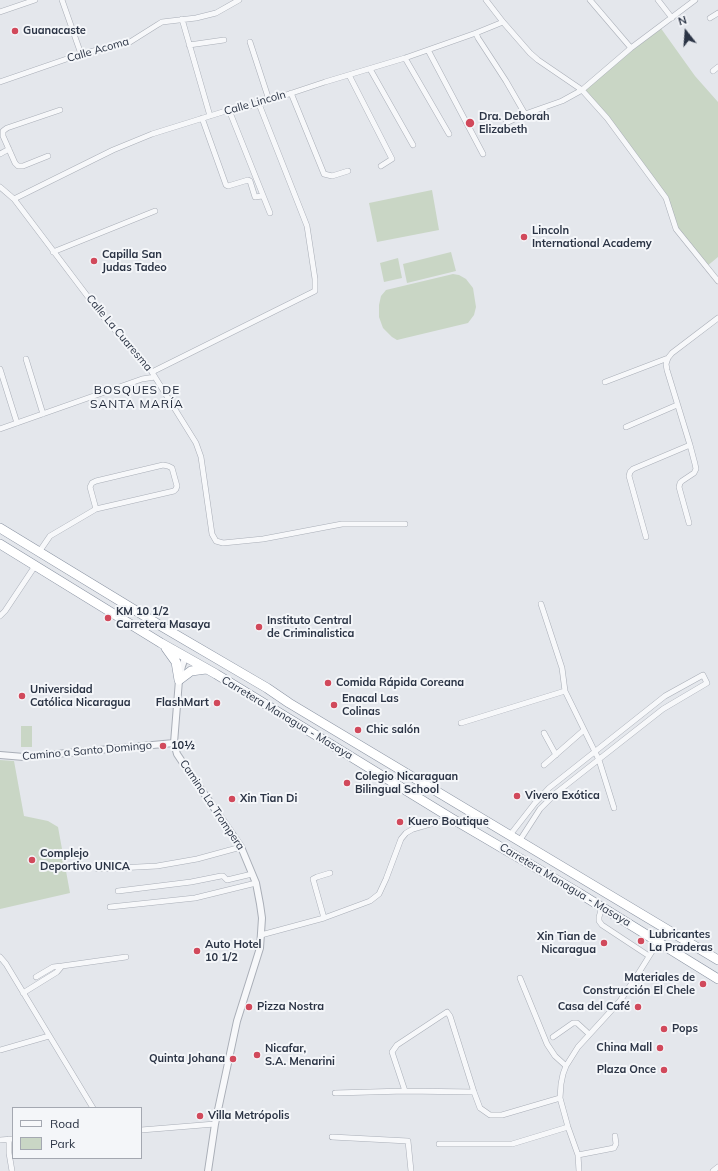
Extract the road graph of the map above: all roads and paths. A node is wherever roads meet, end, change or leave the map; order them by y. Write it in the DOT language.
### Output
graph roads {
  1 [pos="35,0"];
  2 [pos="62,0"];
  3 [pos="239,0"];
  4 [pos="486,0"];
  5 [pos="590,0"];
  6 [pos="658,0"];
  7 [pos="695,0"];
  8 [pos="0,12"];
  9 [pos="718,13"];
  10 [pos="672,18"];
  11 [pos="710,18"];
  12 [pos="182,19"];
  13 [pos="503,22"];
  14 [pos="476,33"];
  15 [pos="224,40"];
  16 [pos="250,42"];
  17 [pos="189,45"];
  18 [pos="631,48"];
  19 [pos="428,50"];
  20 [pos="81,54"];
  21 [pos="405,58"];
  22 [pos="370,68"];
  23 [pos="718,68"];
  24 [pos="713,71"];
  25 [pos="349,75"];
  26 [pos="0,82"];
  27 [pos="582,90"];
  28 [pos="292,93"];
  29 [pos="269,100"];
  30 [pos="259,104"];
  31 [pos="60,110"];
  32 [pos="229,110"];
  33 [pos="525,114"];
  34 [pos="210,116"];
  35 [pos="202,118"];
  36 [pos="506,123"];
  37 [pos="449,134"];
  38 [pos="413,145"];
  39 [pos="9,149"];
  40 [pos="0,154"];
  41 [pos="483,154"];
  42 [pos="48,156"];
  43 [pos="380,166"];
  44 [pos="348,171"];
  45 [pos="0,188"];
  46 [pos="262,196"];
  47 [pos="14,200"];
  48 [pos="155,211"];
  49 [pos="270,214"];
  50 [pos="53,252"];
  51 [pos="718,282"];
  52 [pos="718,318"];
  53 [pos="668,358"];
  54 [pos="26,359"];
  55 [pos="0,369"];
  56 [pos="154,374"];
  57 [pos="605,382"];
  58 [pos="677,405"];
  59 [pos="43,414"];
  60 [pos="18,423"];
  61 [pos="626,426"];
  62 [pos="0,429"];
  63 [pos="690,446"];
  64 [pos="96,509"];
  65 [pos="689,523"];
  66 [pos="405,524"];
  67 [pos="0,528"];
  68 [pos="646,537"];
  69 [pos="0,544"];
  70 [pos="39,552"];
  71 [pos="36,566"];
  72 [pos="541,604"];
  73 [pos="0,616"];
  74 [pos="161,626"];
  75 [pos="161,643"];
  76 [pos="186,658"];
  77 [pos="206,669"];
  78 [pos="179,680"];
  79 [pos="267,688"];
  80 [pos="565,691"];
  81 [pos="461,723"];
  82 [pos="584,730"];
  83 [pos="544,733"];
  84 [pos="174,743"];
  85 [pos="595,751"];
  86 [pos="0,755"];
  87 [pos="556,755"];
  88 [pos="599,760"];
  89 [pos="544,765"];
  90 [pos="614,808"];
  91 [pos="452,818"];
  92 [pos="510,835"];
  93 [pos="520,840"];
  94 [pos="241,847"];
  95 [pos="98,869"];
  96 [pos="330,872"];
  97 [pos="252,874"];
  98 [pos="256,883"];
  99 [pos="602,890"];
  100 [pos="118,891"];
  101 [pos="625,905"];
  102 [pos="110,907"];
  103 [pos="602,907"];
  104 [pos="324,918"];
  105 [pos="261,935"];
  106 [pos="660,943"];
  107 [pos="649,956"];
  108 [pos="0,957"];
  109 [pos="126,957"];
  110 [pos="718,960"];
  111 [pos="62,966"];
  112 [pos="718,972"];
  113 [pos="36,976"];
  114 [pos="520,978"];
  115 [pos="718,979"];
  116 [pos="23,993"];
  117 [pos="589,1034"];
  118 [pos="49,1036"];
  119 [pos="553,1037"];
  120 [pos="0,1050"];
  121 [pos="566,1066"];
  122 [pos="405,1091"];
  123 [pos="474,1092"];
  124 [pos="335,1093"];
  125 [pos="560,1098"];
  126 [pos="92,1107"];
  127 [pos="215,1124"];
  128 [pos="568,1127"];
  129 [pos="142,1130"];
  130 [pos="615,1136"];
  131 [pos="332,1137"];
  132 [pos="11,1139"];
  133 [pos="0,1140"];
  134 [pos="439,1144"];
  135 [pos="578,1155"];
  136 [pos="718,1167"];
  137 [pos="12,1171"];
  138 [pos="208,1171"];
  139 [pos="411,1171"];
  140 [pos="579,1171"];
  141 [pos="713,1171"];
  1 -- 8 [label="street"];
  2 -- 20 [label="street"];
  3 -- 12 [label="street, Calle Acoma"];
  4 -- 13 [label="street"];
  5 -- 18 [label="street"];
  6 -- 10 [label="street"];
  7 -- 10 [label="street"];
  9 -- 11 [label="street"];
  10 -- 18 [label="street"];
  12 -- 17 [label="street"];
  12 -- 20 [label="street, Calle Acoma"];
  13 -- 14 [label="street, Calle Lincoln"];
  13 -- 27 [label="street"];
  14 -- 19 [label="street, Calle Lincoln"];
  14 -- 33 [label="street"];
  15 -- 17 [label="street"];
  16 -- 29 [label="street"];
  17 -- 34 [label="street"];
  18 -- 27 [label="street"];
  19 -- 21 [label="street, Calle Lincoln"];
  19 -- 41 [label="street"];
  20 -- 26 [label="street, Calle Acoma"];
  21 -- 22 [label="street, Calle Lincoln"];
  21 -- 37 [label="street"];
  22 -- 25 [label="street, Calle Lincoln"];
  22 -- 38 [label="street"];
  23 -- 24 [label="street"];
  25 -- 28 [label="street, Calle Lincoln"];
  25 -- 43 [label="street"];
  27 -- 33 [label="street"];
  27 -- 51 [label="street"];
  28 -- 29 [label="street, Calle Lincoln"];
  28 -- 44 [label="street"];
  29 -- 30 [label="street, Calle Lincoln"];
  30 -- 32 [label="street, Calle Lincoln"];
  30 -- 56 [label="street"];
  31 -- 39 [label="street"];
  32 -- 34 [label="street, Calle Lincoln"];
  32 -- 46 [label="street"];
  33 -- 36 [label="street"];
  34 -- 35 [label="street, Calle Lincoln"];
  35 -- 46 [label="street"];
  35 -- 47 [label="street, Calle Lincoln"];
  39 -- 40 [label="street"];
  39 -- 42 [label="street"];
  45 -- 47 [label="street, Calle La Cuaresma"];
  46 -- 49 [label="street"];
  47 -- 50 [label="street, Calle La Cuaresma"];
  48 -- 50 [label="street"];
  50 -- 56 [label="street, Calle La Cuaresma"];
  52 -- 53 [label="street"];
  53 -- 57 [label="street"];
  53 -- 58 [label="street"];
  54 -- 59 [label="street"];
  55 -- 60 [label="street"];
  56 -- 59 [label="street"];
  56 -- 66 [label="street, Calle La Cuaresma"];
  58 -- 61 [label="street"];
  58 -- 63 [label="street"];
  59 -- 60 [label="street"];
  60 -- 62 [label="street"];
  63 -- 65 [label="street"];
  63 -- 68 [label="street"];
  64 -- 64 [label="street"];
  64 -- 70 [label="street"];
  67 -- 70 [label="highway, Carretera Managua - Masaya"];
  69 -- 71 [label="highway, Carretera Managua - Masaya"];
  70 -- 74 [label="highway, Carretera Managua - Masaya"];
  71 -- 73 [label="street"];
  71 -- 75 [label="highway, Carretera Managua - Masaya"];
  72 -- 80 [label="street"];
  74 -- 76 [label="highway"];
  74 -- 79 [label="highway, Carretera Managua - Masaya"];
  75 -- 76 [label="highway, Carretera Managua - Masaya"];
  75 -- 78 [label="highway"];
  76 -- 77 [label="highway, Carretera Managua - Masaya"];
  76 -- 78 [label="street"];
  76 -- 79 [label="highway"];
  77 -- 78 [label="highway"];
  77 -- 91 [label="highway, Carretera Managua - Masaya"];
  78 -- 84 [label="street"];
  79 -- 92 [label="highway, Carretera Managua - Masaya"];
  80 -- 81 [label="street"];
  80 -- 82 [label="street"];
  82 -- 85 [label="street"];
  82 -- 87 [label="street"];
  83 -- 87 [label="street"];
  84 -- 86 [label="street, Camino a Santo Domingo"];
  84 -- 94 [label="street, Camino La Trompera"];
  85 -- 88 [label="street"];
  85 -- 88 [label="street"];
  85 -- 92 [label="street"];
  87 -- 89 [label="street"];
  88 -- 90 [label="street"];
  88 -- 93 [label="street"];
  91 -- 103 [label="highway, Carretera Managua - Masaya"];
  91 -- 104 [label="street"];
  92 -- 93 [label="highway, Carretera Managua - Masaya"];
  93 -- 99 [label="highway, Carretera Managua - Masaya"];
  94 -- 95 [label="street"];
  94 -- 97 [label="street, Camino La Trompera"];
  96 -- 104 [label="street"];
  97 -- 98 [label="street, Camino La Trompera"];
  97 -- 100 [label="street"];
  98 -- 102 [label="street"];
  98 -- 105 [label="street, Camino La Trompera"];
  99 -- 101 [label="highway, Carretera Managua - Masaya"];
  99 -- 103 [label="highway"];
  101 -- 103 [label="highway"];
  101 -- 110 [label="highway, Carretera Managua - Masaya"];
  103 -- 106 [label="highway, Carretera Managua - Masaya"];
  103 -- 107 [label="street"];
  104 -- 105 [label="street"];
  105 -- 127 [label="street, Camino La Trompera"];
  106 -- 107 [label="street"];
  106 -- 112 [label="highway"];
  106 -- 115 [label="highway, Carretera Managua - Masaya"];
  107 -- 117 [label="street"];
  108 -- 116 [label="street"];
  109 -- 111 [label="street"];
  111 -- 113 [label="street"];
  111 -- 116 [label="street"];
  114 -- 121 [label="street"];
  116 -- 118 [label="street"];
  117 -- 119 [label="street"];
  117 -- 121 [label="street"];
  118 -- 120 [label="street"];
  118 -- 126 [label="street"];
  121 -- 125 [label="street"];
  122 -- 123 [label="street"];
  122 -- 123 [label="street"];
  122 -- 124 [label="street"];
  123 -- 125 [label="street"];
  125 -- 128 [label="street"];
  127 -- 129 [label="street"];
  127 -- 138 [label="street, Camino La Trompera"];
  128 -- 134 [label="street"];
  128 -- 135 [label="street"];
  130 -- 135 [label="street"];
  131 -- 139 [label="street"];
  132 -- 133 [label="street"];
  132 -- 137 [label="street"];
  135 -- 140 [label="street"];
  136 -- 141 [label="street"];
}
